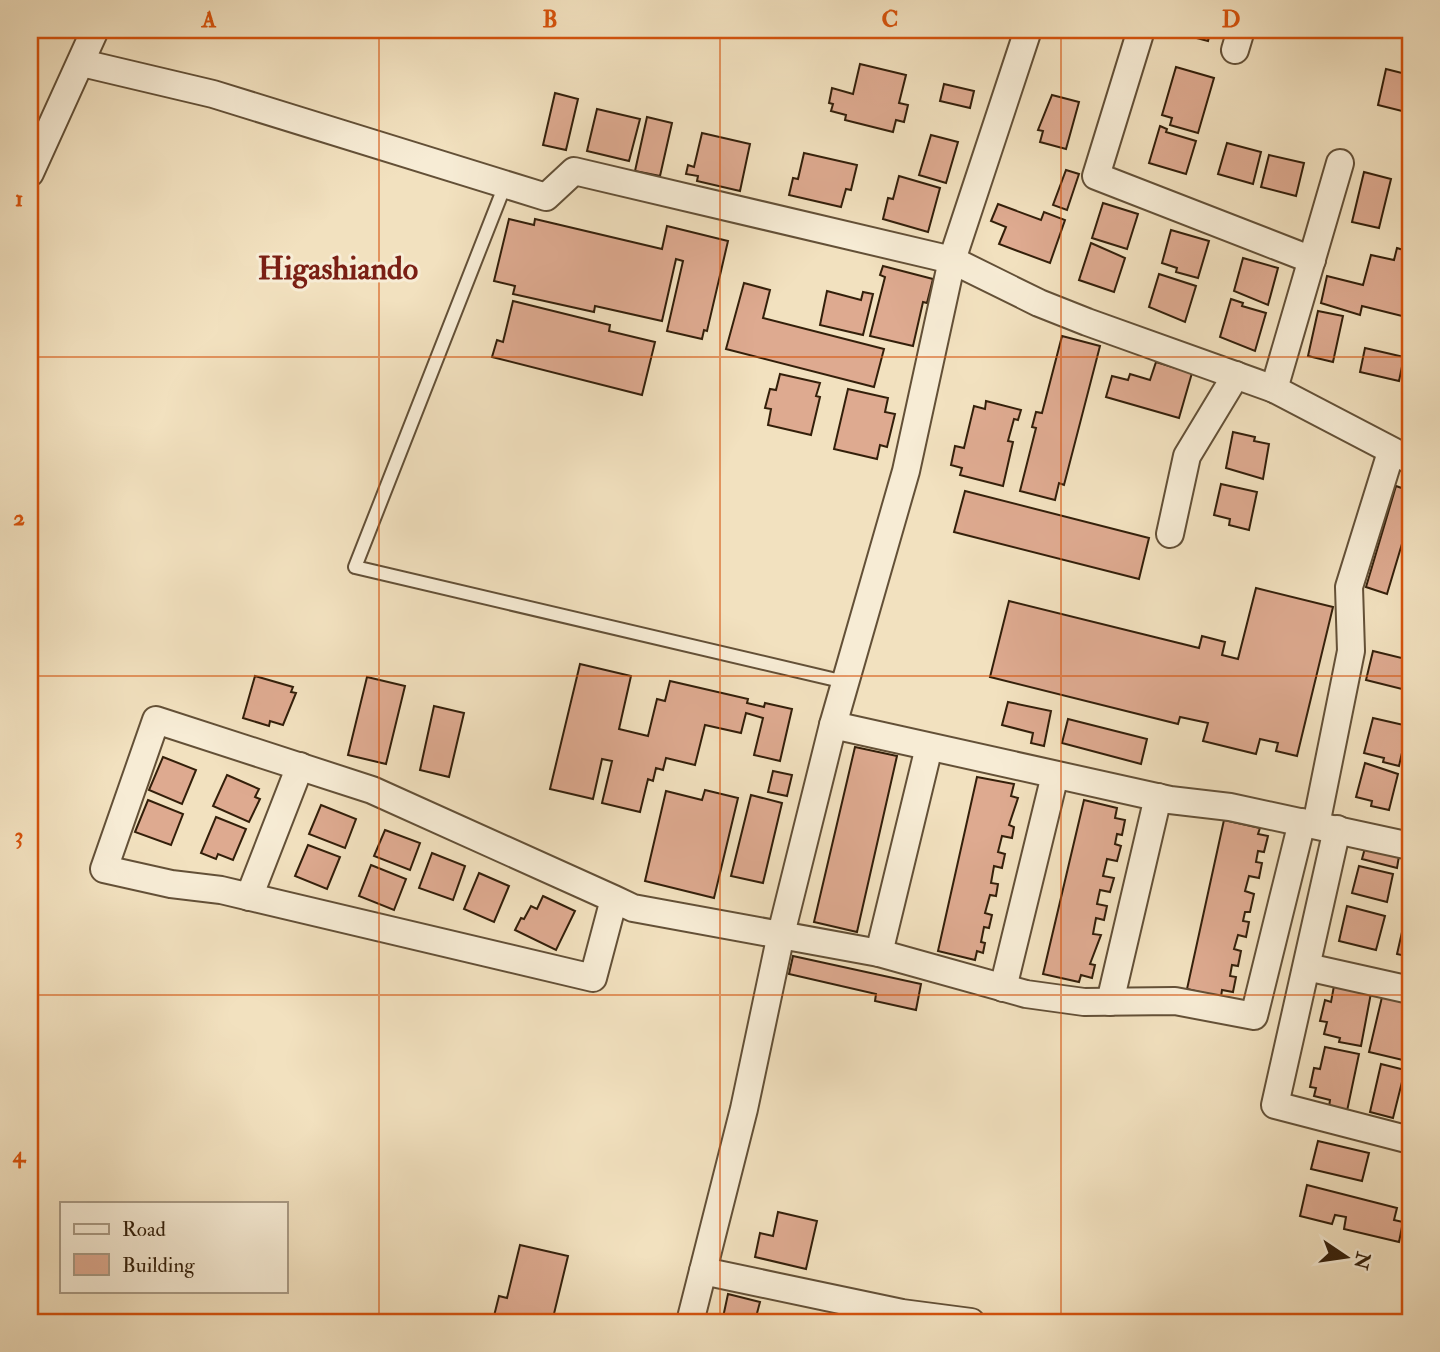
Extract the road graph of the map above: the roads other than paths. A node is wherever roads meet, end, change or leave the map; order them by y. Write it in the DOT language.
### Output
graph roads {
  1 [pos="95,30"];
  2 [pos="1028,30"];
  3 [pos="1141,30"];
  4 [pos="82,63"];
  5 [pos="1340,163"];
  6 [pos="30,173"];
  7 [pos="505,185"];
  8 [pos="952,260"];
  9 [pos="1312,260"];
  10 [pos="1236,375"];
  11 [pos="1274,389"];
  12 [pos="1400,456"];
  13 [pos="1170,534"];
  14 [pos="845,682"];
  15 [pos="833,725"];
  16 [pos="929,747"];
  17 [pos="300,766"];
  18 [pos="1055,775"];
  19 [pos="1158,797"];
  20 [pos="1318,825"];
  21 [pos="1410,846"];
  22 [pos="249,897"];
  23 [pos="614,899"];
  24 [pos="781,934"];
  25 [pos="879,953"];
  26 [pos="1307,967"];
  27 [pos="1003,988"];
  28 [pos="1410,990"];
  29 [pos="1110,1002"];
  30 [pos="1410,1140"];
  31 [pos="703,1271"];
  32 [pos="690,1322"];
  33 [pos="971,1322"];
  1 -- 4 [label="street"];
  2 -- 8 [label="street"];
  3 -- 9 [label="street"];
  4 -- 6 [label="street"];
  4 -- 7 [label="street"];
  5 -- 9 [label="street"];
  7 -- 8 [label="street"];
  7 -- 14 [label="lane"];
  8 -- 10 [label="street"];
  8 -- 14 [label="street"];
  9 -- 11 [label="street"];
  10 -- 11 [label="street"];
  10 -- 13 [label="street"];
  11 -- 12 [label="street"];
  12 -- 20 [label="street"];
  14 -- 15 [label="street"];
  15 -- 16 [label="street"];
  15 -- 24 [label="street"];
  16 -- 18 [label="street"];
  16 -- 25 [label="street"];
  17 -- 22 [label="street"];
  17 -- 22 [label="street"];
  17 -- 23 [label="street"];
  18 -- 19 [label="street"];
  18 -- 27 [label="street"];
  19 -- 20 [label="street"];
  19 -- 29 [label="street"];
  20 -- 21 [label="street"];
  20 -- 26 [label="street"];
  20 -- 29 [label="street"];
  22 -- 23 [label="street"];
  23 -- 24 [label="street"];
  24 -- 25 [label="street"];
  24 -- 31 [label="street"];
  25 -- 27 [label="street"];
  26 -- 28 [label="street"];
  26 -- 30 [label="street"];
  27 -- 29 [label="street"];
  31 -- 32 [label="street"];
  31 -- 33 [label="street"];
}
